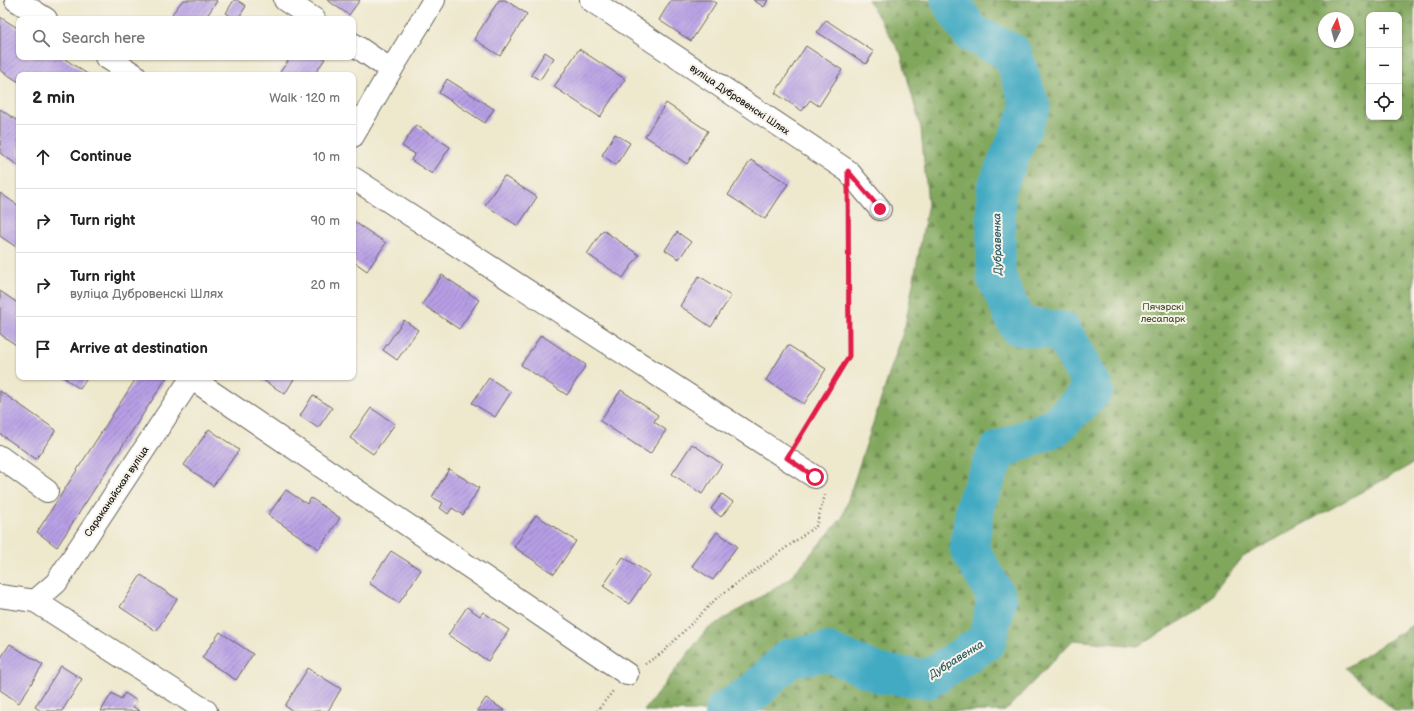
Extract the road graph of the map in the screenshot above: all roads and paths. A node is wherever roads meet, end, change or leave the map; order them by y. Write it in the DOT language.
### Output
graph roads {
  1 [pos="16,0"];
  2 [pos="285,0"];
  3 [pos="434,0"];
  4 [pos="591,0"];
  5 [pos="41,16"];
  6 [pos="309,16"];
  7 [pos="356,46"];
  8 [pos="111,60"];
  9 [pos="392,70"];
  10 [pos="130,72"];
  11 [pos="356,131"];
  12 [pos="848,171"];
  13 [pos="356,180"];
  14 [pos="880,209"];
  15 [pos="190,380"];
  16 [pos="196,380"];
  17 [pos="0,456"];
  18 [pos="787,458"];
  19 [pos="815,477"];
  20 [pos="47,491"];
  21 [pos="0,596"];
  22 [pos="35,601"];
  23 [pos="627,674"];
  24 [pos="206,711"];
  25 [pos="597,711"];
  1 -- 5 [label="street"];
  2 -- 6 [label="street"];
  3 -- 9 [label="street"];
  4 -- 12 [label="street, вуліца Дубровенскі Шлях"];
  7 -- 9 [label="street"];
  8 -- 10 [label="street"];
  9 -- 11 [label="street"];
  12 -- 14 [label="street, вуліца Дубровенскі Шлях"];
  12 -- 18 [label="path"];
  13 -- 18 [label="street"];
  15 -- 22 [label="street, Сараканайская вуліца"];
  16 -- 23 [label="street"];
  17 -- 20 [label="street"];
  18 -- 19 [label="street"];
  19 -- 23 [label="path"];
  21 -- 22 [label="street"];
  22 -- 24 [label="street"];
  23 -- 25 [label="path"];
}
